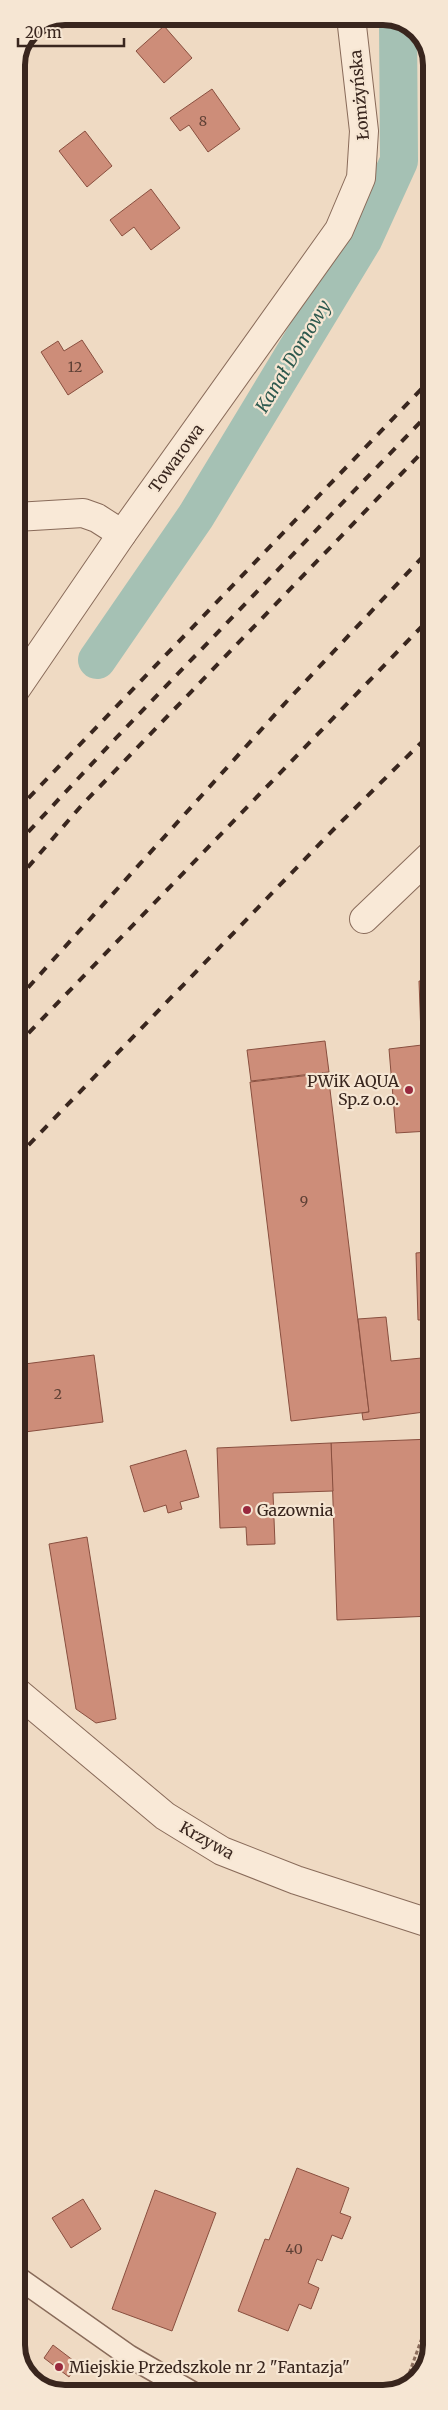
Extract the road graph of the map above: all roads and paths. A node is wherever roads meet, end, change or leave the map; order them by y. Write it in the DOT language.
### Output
graph roads {
  1 [pos="352,25"];
  2 [pos="339,230"];
  3 [pos="25,516"];
  4 [pos="122,534"];
  5 [pos="25,676"];
  6 [pos="423,864"];
  7 [pos="364,920"];
  8 [pos="25,1699"];
  9 [pos="423,1921"];
  10 [pos="25,2283"];
  11 [pos="423,2335"];
  12 [pos="408,2376"];
  13 [pos="179,2385"];
  1 -- 2 [label="street, Łomżyńska"];
  2 -- 4 [label="street, Towarowa"];
  3 -- 4 [label="street"];
  4 -- 5 [label="street, Towarowa"];
  6 -- 7 [label="street"];
  8 -- 9 [label="street, Krzywa"];
  10 -- 13 [label="lane"];
  11 -- 12 [label="path"];
}
